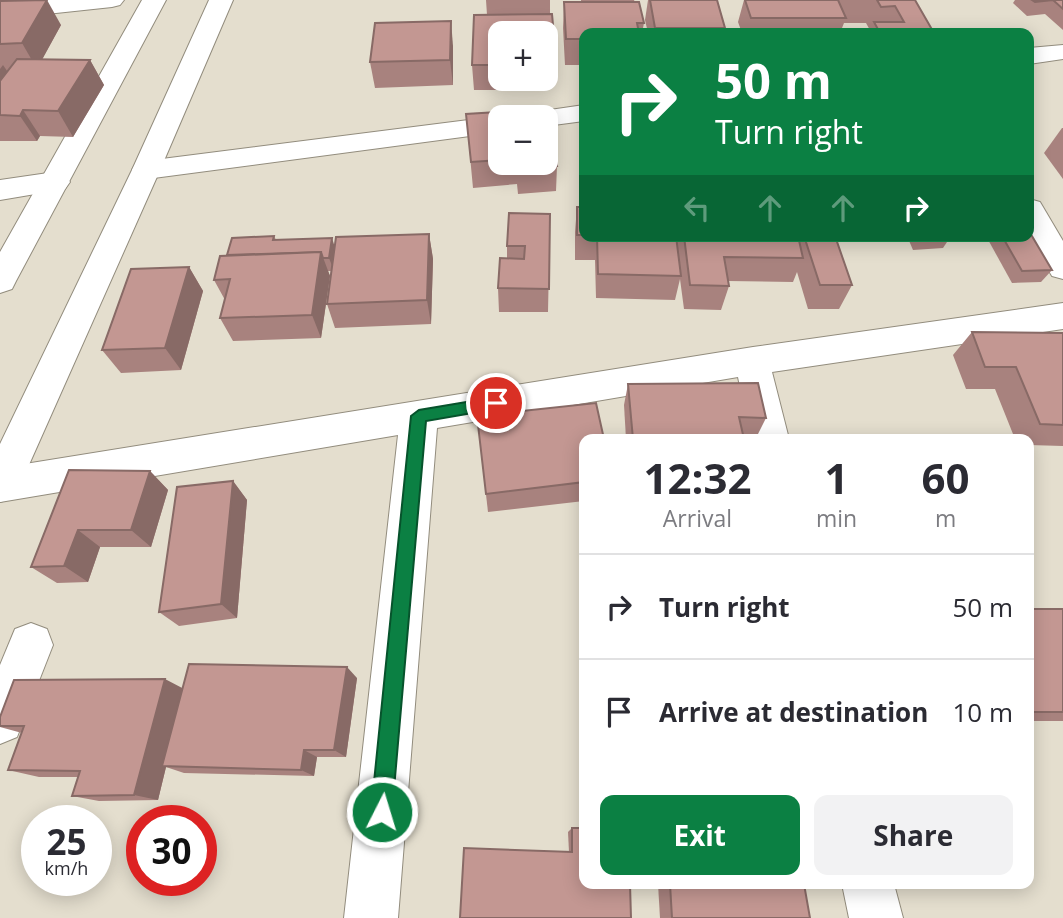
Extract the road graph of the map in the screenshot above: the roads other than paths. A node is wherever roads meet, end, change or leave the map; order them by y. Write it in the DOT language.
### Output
graph roads {
  1 [pos="112,0"];
  2 [pos="154,0"];
  3 [pos="221,0"];
  4 [pos="0,12"];
  5 [pos="1063,52"];
  6 [pos="1034,55"];
  7 [pos="579,114"];
  8 [pos="558,116"];
  9 [pos="488,126"];
  10 [pos="146,170"];
  11 [pos="55,183"];
  12 [pos="0,190"];
  13 [pos="1034,218"];
  14 [pos="1063,268"];
  15 [pos="0,281"];
  16 [pos="1063,316"];
  17 [pos="752,361"];
  18 [pos="419,416"];
  19 [pos="769,434"];
  20 [pos="0,485"];
  21 [pos="31,645"];
  22 [pos="0,720"];
  23 [pos="869,889"];
  24 [pos="371,918"];
  25 [pos="876,918"];
  1 -- 4 [label="street"];
  2 -- 11 [label="street"];
  3 -- 10 [label="street"];
  5 -- 6 [label="street"];
  7 -- 8 [label="street"];
  9 -- 10 [label="street"];
  10 -- 20 [label="street"];
  11 -- 12 [label="street"];
  11 -- 15 [label="street"];
  13 -- 14 [label="street"];
  16 -- 17 [label="street"];
  17 -- 18 [label="street"];
  17 -- 19 [label="street"];
  18 -- 20 [label="street"];
  18 -- 24 [label="street"];
  21 -- 22 [label="street"];
  23 -- 25 [label="street"];
}
